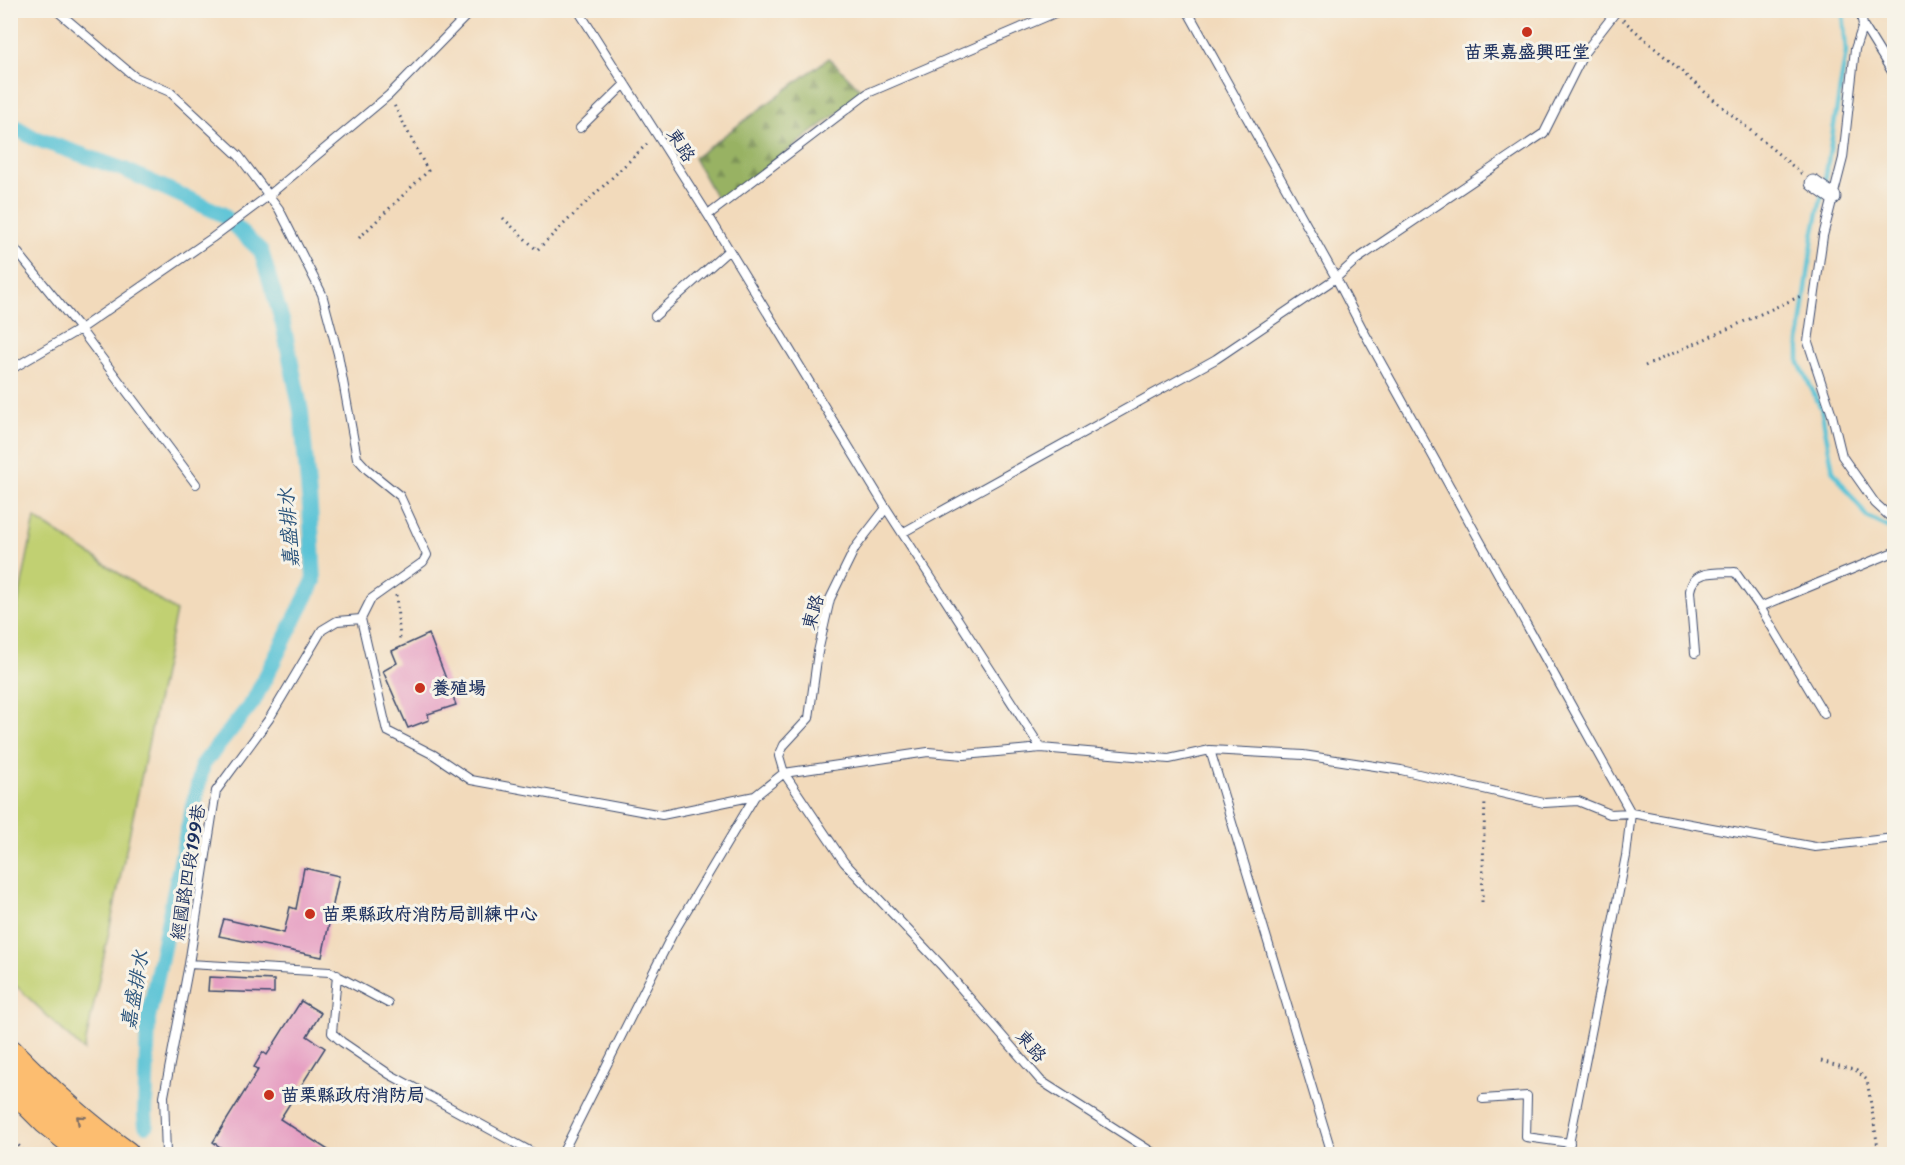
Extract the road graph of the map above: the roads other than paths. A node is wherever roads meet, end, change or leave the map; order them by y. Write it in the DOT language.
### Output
graph roads {
  1 [pos="56,10"];
  2 [pos="472,10"];
  3 [pos="578,10"];
  4 [pos="1062,10"];
  5 [pos="1187,10"];
  6 [pos="1860,10"];
  7 [pos="1618,12"];
  8 [pos="1863,25"];
  9 [pos="1894,75"];
  10 [pos="625,84"];
  11 [pos="580,128"];
  12 [pos="1813,183"];
  13 [pos="268,196"];
  14 [pos="1833,197"];
  15 [pos="708,215"];
  16 [pos="10,243"];
  17 [pos="729,250"];
  18 [pos="1336,278"];
  19 [pos="655,316"];
  20 [pos="80,329"];
  21 [pos="10,370"];
  22 [pos="196,484"];
  23 [pos="886,508"];
  24 [pos="1894,517"];
  25 [pos="902,533"];
  26 [pos="1894,552"];
  27 [pos="1760,607"];
  28 [pos="362,619"];
  29 [pos="1695,653"];
  30 [pos="1824,714"];
  31 [pos="1041,748"];
  32 [pos="1210,750"];
  33 [pos="784,773"];
  34 [pos="755,796"];
  35 [pos="1631,813"];
  36 [pos="1894,838"];
  37 [pos="189,964"];
  38 [pos="336,975"];
  39 [pos="388,1003"];
  40 [pos="10,1052"];
  41 [pos="10,1085"];
  42 [pos="1483,1099"];
  43 [pos="1570,1143"];
  44 [pos="87,1155"];
  45 [pos="126,1155"];
  46 [pos="166,1155"];
  47 [pos="535,1155"];
  48 [pos="562,1155"];
  49 [pos="1155,1155"];
  50 [pos="1332,1155"];
  51 [pos="1568,1155"];
  1 -- 13 [label="lane"];
  2 -- 13 [label="lane"];
  3 -- 10 [label="lane, 東路"];
  4 -- 15 [label="lane"];
  5 -- 18 [label="lane"];
  6 -- 8 [label="lane"];
  7 -- 18 [label="lane"];
  8 -- 9 [label="lane"];
  8 -- 14 [label="lane"];
  10 -- 11 [label="lane"];
  10 -- 15 [label="lane, 東路"];
  12 -- 14 [label="street"];
  13 -- 20 [label="lane"];
  13 -- 28 [label="lane"];
  14 -- 24 [label="lane"];
  15 -- 17 [label="lane, 東路"];
  16 -- 20 [label="lane"];
  17 -- 19 [label="lane"];
  17 -- 23 [label="lane, 東路"];
  18 -- 25 [label="lane"];
  18 -- 35 [label="lane"];
  20 -- 21 [label="lane"];
  20 -- 22 [label="lane"];
  23 -- 25 [label="lane"];
  23 -- 33 [label="lane, 東路"];
  25 -- 31 [label="lane"];
  26 -- 27 [label="lane"];
  27 -- 29 [label="lane"];
  27 -- 30 [label="lane"];
  28 -- 34 [label="lane"];
  28 -- 37 [label="lane, 經國路四段199巷"];
  31 -- 32 [label="lane"];
  31 -- 33 [label="lane"];
  32 -- 35 [label="lane"];
  32 -- 50 [label="lane"];
  33 -- 34 [label="lane"];
  33 -- 49 [label="lane, 東路"];
  34 -- 48 [label="lane"];
  35 -- 36 [label="lane"];
  35 -- 43 [label="lane"];
  37 -- 38 [label="lane"];
  37 -- 46 [label="lane, 經國路四段199巷"];
  38 -- 39 [label="lane"];
  38 -- 47 [label="lane"];
  45 -- 40 [label="main road, one-way"];
  41 -- 44 [label="main road"];
  42 -- 43 [label="lane"];
  43 -- 51 [label="lane"];
}
